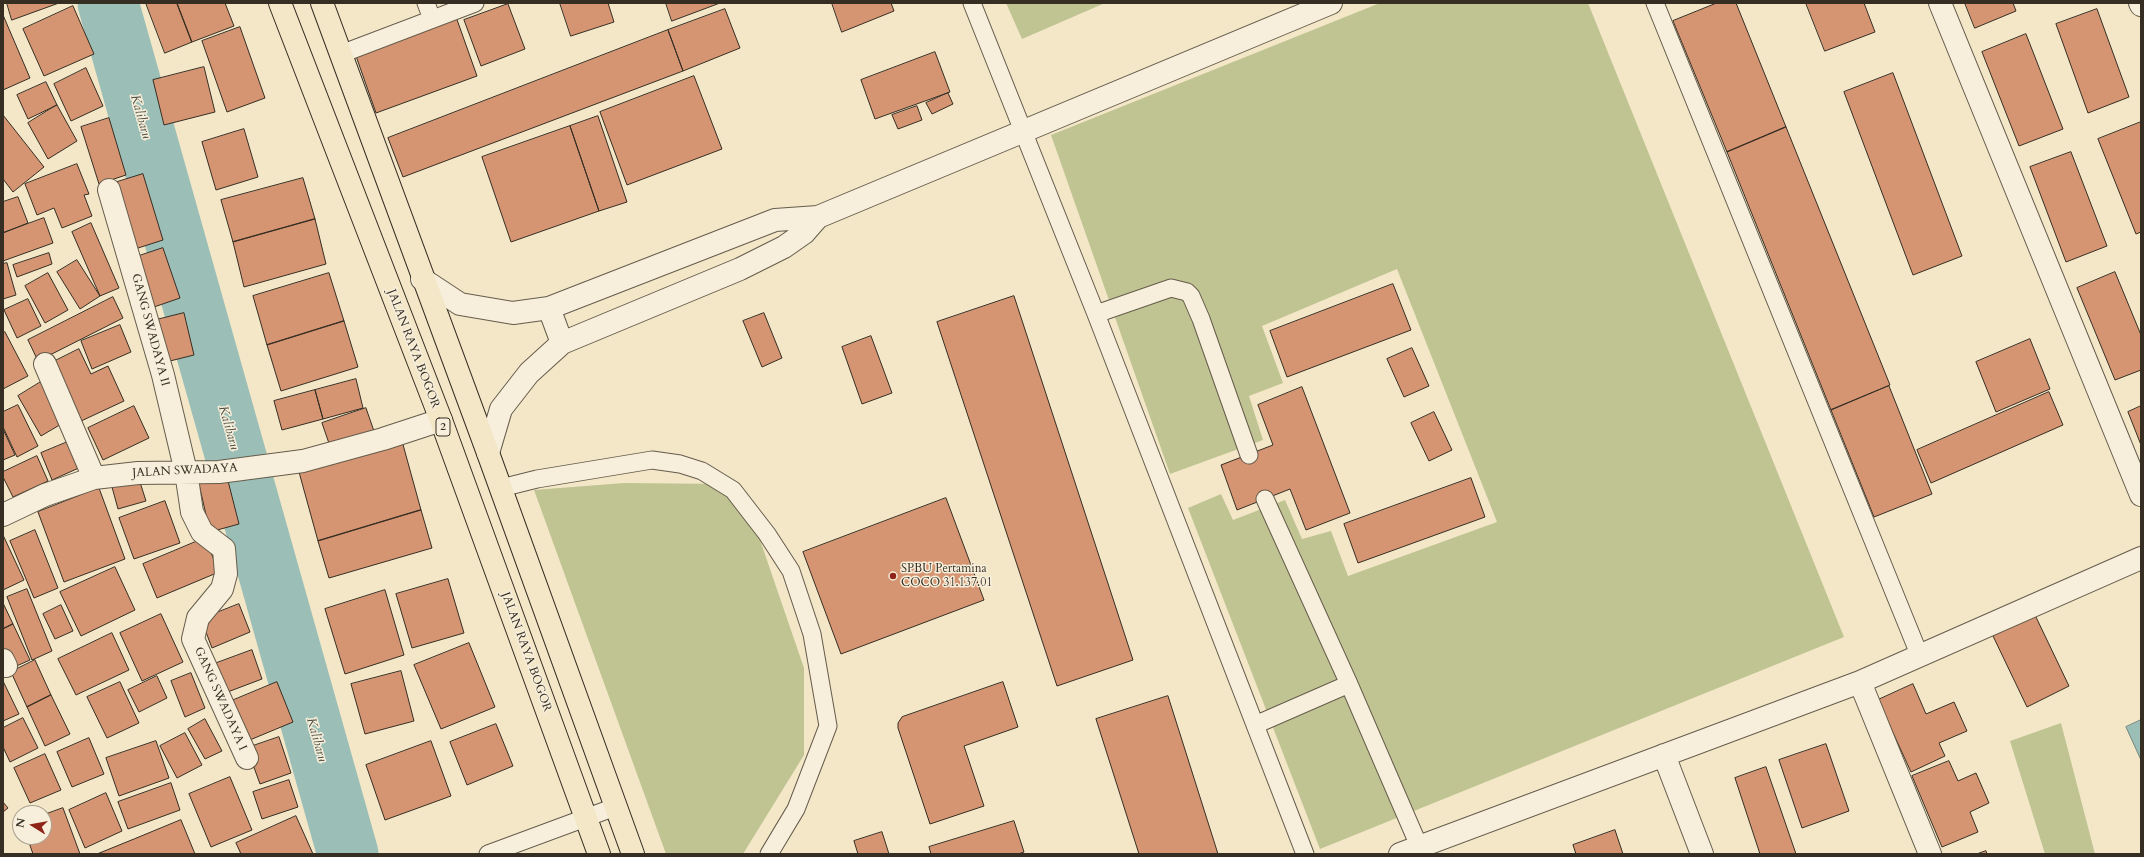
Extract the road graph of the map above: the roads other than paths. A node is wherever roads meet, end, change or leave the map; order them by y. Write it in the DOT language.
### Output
graph roads {
  1 [pos="280,3"];
  2 [pos="322,3"];
  3 [pos="426,3"];
  4 [pos="475,3"];
  5 [pos="972,3"];
  6 [pos="1330,3"];
  7 [pos="1655,3"];
  8 [pos="1940,3"];
  9 [pos="432,19"];
  10 [pos="341,54"];
  11 [pos="1023,131"];
  12 [pos="110,190"];
  13 [pos="818,217"];
  14 [pos="422,279"];
  15 [pos="392,292"];
  16 [pos="549,308"];
  17 [pos="1096,314"];
  18 [pos="562,343"];
  19 [pos="45,364"];
  20 [pos="441,420"];
  21 [pos="488,453"];
  22 [pos="1249,455"];
  23 [pos="186,472"];
  24 [pos="94,478"];
  25 [pos="500,488"];
  26 [pos="2141,495"];
  27 [pos="469,499"];
  28 [pos="1264,499"];
  29 [pos="3,515"];
  30 [pos="2141,558"];
  31 [pos="1919,654"];
  32 [pos="1860,682"];
  33 [pos="1348,684"];
  34 [pos="1256,725"];
  35 [pos="1664,755"];
  36 [pos="247,758"];
  37 [pos="615,807"];
  38 [pos="586,817"];
  39 [pos="1414,851"];
  40 [pos="488,854"];
  41 [pos="599,854"];
  42 [pos="633,854"];
  43 [pos="769,854"];
  44 [pos="1306,854"];
  45 [pos="1702,854"];
  46 [pos="1930,854"];
  1 -- 15 [label="highway, JALAN RAYA BOGOR / 2"];
  2 -- 10 [label="highway"];
  3 -- 9 [label="lane"];
  4 -- 9 [label="lane"];
  5 -- 11 [label="lane"];
  6 -- 11 [label="street"];
  7 -- 31 [label="lane"];
  8 -- 26 [label="street"];
  9 -- 10 [label="lane"];
  10 -- 14 [label="highway"];
  11 -- 13 [label="street"];
  11 -- 17 [label="lane"];
  12 -- 23 [label="street, GANG SWADAYA II"];
  13 -- 16 [label="street"];
  13 -- 18 [label="street"];
  14 -- 15 [label="highway"];
  14 -- 16 [label="street"];
  14 -- 21 [label="highway"];
  15 -- 20 [label="highway, JALAN RAYA BOGOR / 2"];
  16 -- 18 [label="street"];
  17 -- 22 [label="lane"];
  17 -- 34 [label="lane"];
  18 -- 21 [label="street"];
  19 -- 24 [label="street"];
  20 -- 23 [label="street, JALAN SWADAYA"];
  20 -- 27 [label="highway, JALAN RAYA BOGOR / 2"];
  21 -- 25 [label="highway"];
  23 -- 24 [label="street, JALAN SWADAYA"];
  23 -- 36 [label="street, GANG SWADAYA I"];
  24 -- 29 [label="street, JALAN SWADAYA"];
  25 -- 27 [label="highway"];
  25 -- 37 [label="highway"];
  25 -- 43 [label="lane"];
  27 -- 38 [label="highway, JALAN RAYA BOGOR / 2"];
  28 -- 33 [label="lane"];
  30 -- 31 [label="street"];
  31 -- 32 [label="street"];
  32 -- 35 [label="street"];
  32 -- 46 [label="street"];
  33 -- 34 [label="lane"];
  33 -- 39 [label="lane"];
  34 -- 44 [label="lane"];
  35 -- 39 [label="street"];
  35 -- 45 [label="street"];
  37 -- 38 [label="lane"];
  37 -- 42 [label="highway"];
  38 -- 40 [label="lane"];
  38 -- 41 [label="highway, JALAN RAYA BOGOR / 2"];
}
